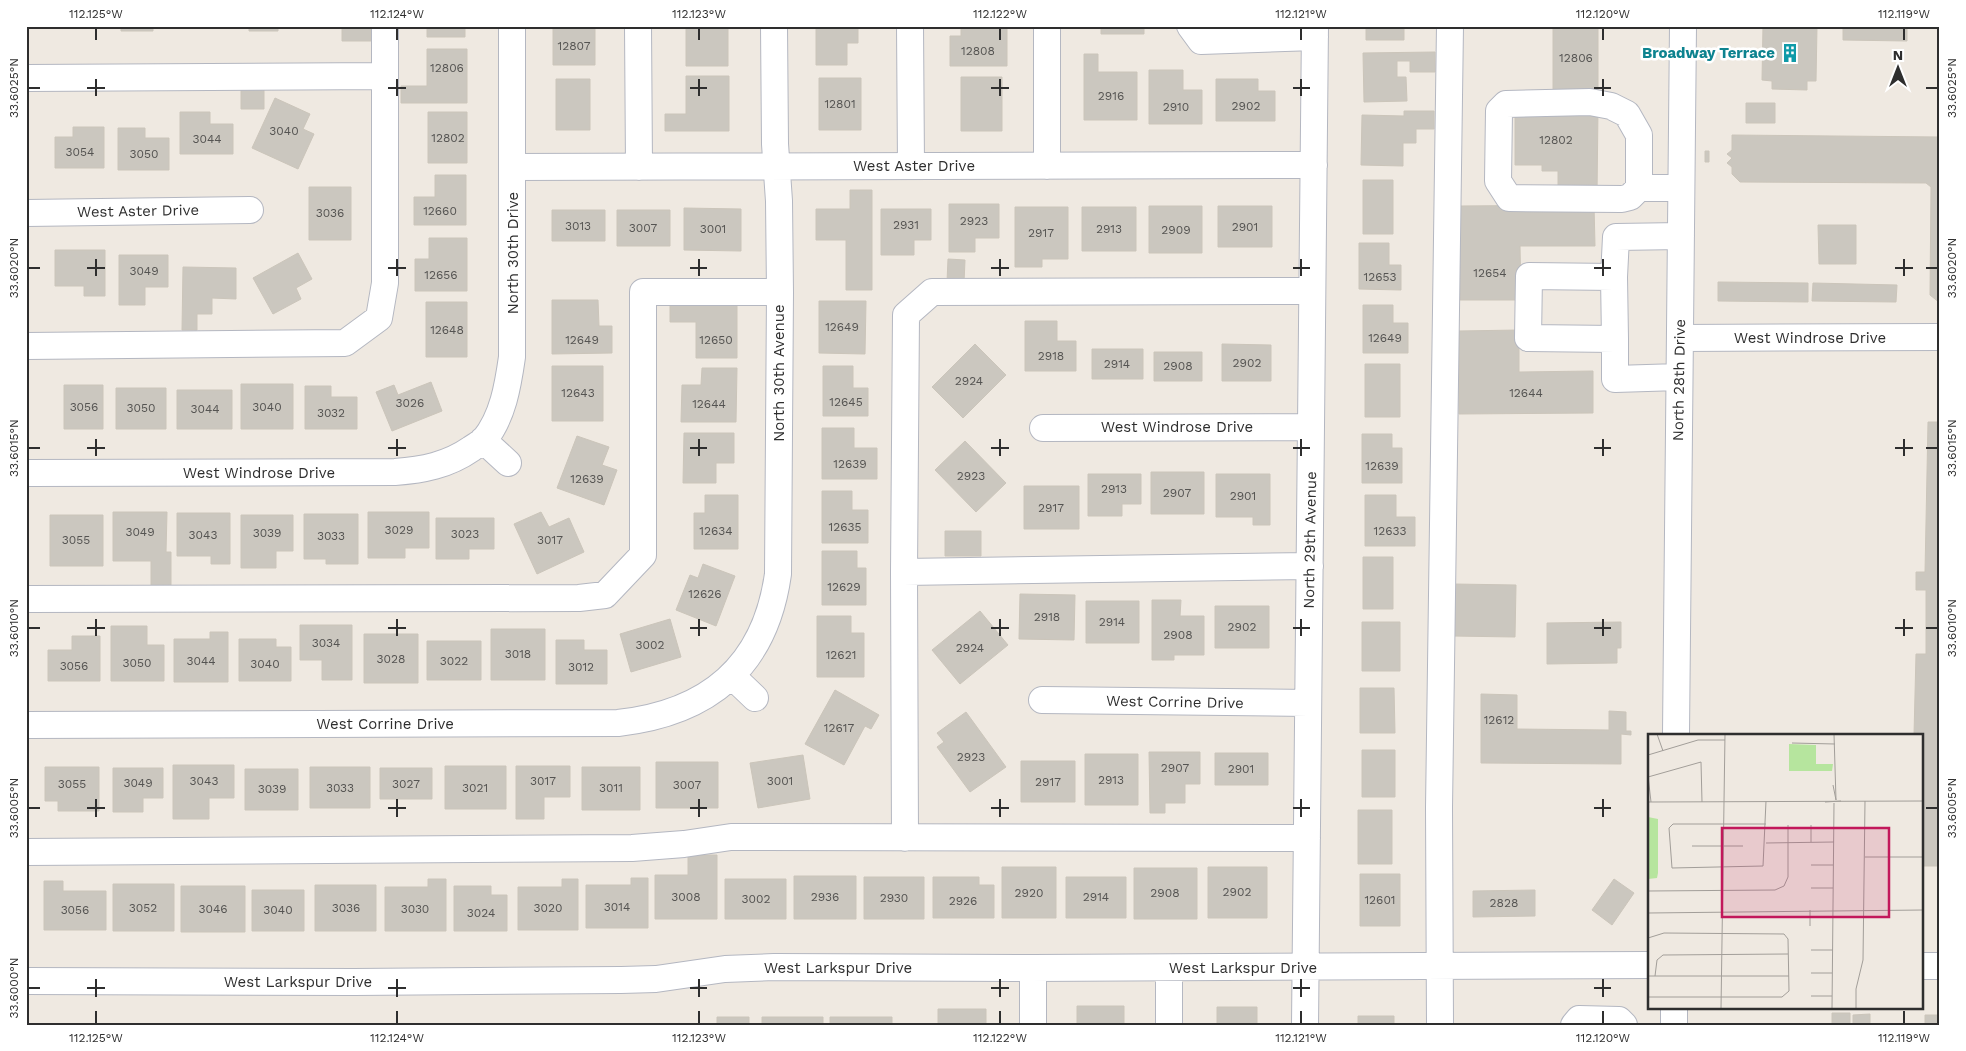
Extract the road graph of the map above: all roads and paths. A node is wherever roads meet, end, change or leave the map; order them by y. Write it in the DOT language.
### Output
graph roads {
  1 [pos="385,26"];
  2 [pos="512,26"];
  3 [pos="638,26"];
  4 [pos="774,26"];
  5 [pos="910,26"];
  6 [pos="1047,26"];
  7 [pos="1190,26"];
  8 [pos="1450,26"];
  9 [pos="1683,26"];
  10 [pos="1315,32"];
  11 [pos="385,76"];
  12 [pos="26,78"];
  13 [pos="1314,165"];
  14 [pos="776,166"];
  15 [pos="911,166"];
  16 [pos="1047,166"];
  17 [pos="513,167"];
  18 [pos="639,167"];
  19 [pos="1640,188"];
  20 [pos="1681,188"];
  21 [pos="250,210"];
  22 [pos="26,213"];
  23 [pos="1681,236"];
  24 [pos="1614,277"];
  25 [pos="1312,291"];
  26 [pos="780,292"];
  27 [pos="1940,337"];
  28 [pos="1615,338"];
  29 [pos="1680,338"];
  30 [pos="26,346"];
  31 [pos="1679,377"];
  32 [pos="1311,427"];
  33 [pos="1043,428"];
  34 [pos="483,440"];
  35 [pos="508,463"];
  36 [pos="26,473"];
  37 [pos="1310,566"];
  38 [pos="904,572"];
  39 [pos="26,599"];
  40 [pos="732,676"];
  41 [pos="755,698"];
  42 [pos="1042,700"];
  43 [pos="1308,703"];
  44 [pos="26,725"];
  45 [pos="1676,734"];
  46 [pos="905,838"];
  47 [pos="1307,838"];
  48 [pos="26,852"];
  49 [pos="1648,965"];
  50 [pos="1924,966"];
  51 [pos="1940,966"];
  52 [pos="1441,967"];
  53 [pos="1033,968"];
  54 [pos="1169,968"];
  55 [pos="1306,968"];
  56 [pos="26,982"];
  57 [pos="1674,1008"];
  58 [pos="1033,1025"];
  59 [pos="1169,1025"];
  60 [pos="1305,1025"];
  61 [pos="1440,1025"];
  62 [pos="1574,1025"];
  63 [pos="1624,1025"];
  64 [pos="1674,1025"];
  1 -- 11 [label="street"];
  2 -- 17 [label="street, North 30th Drive"];
  3 -- 18 [label="street"];
  4 -- 14 [label="street, North 30th Avenue"];
  5 -- 15 [label="street"];
  6 -- 16 [label="street"];
  7 -- 10 [label="street"];
  8 -- 52 [label="street"];
  9 -- 20 [label="street, North 28th Drive"];
  10 -- 13 [label="street, North 29th Avenue"];
  11 -- 12 [label="street"];
  11 -- 30 [label="street"];
  13 -- 16 [label="street, West Aster Drive"];
  13 -- 25 [label="street, North 29th Avenue"];
  14 -- 15 [label="street, West Aster Drive"];
  14 -- 18 [label="street, West Aster Drive"];
  14 -- 26 [label="street, North 30th Avenue"];
  15 -- 16 [label="street, West Aster Drive"];
  17 -- 18 [label="street, West Aster Drive"];
  17 -- 34 [label="street, North 30th Drive"];
  19 -- 19 [label="street"];
  19 -- 20 [label="street"];
  20 -- 23 [label="street, North 28th Drive"];
  21 -- 22 [label="street, West Aster Drive"];
  23 -- 24 [label="street"];
  23 -- 29 [label="street, North 28th Drive"];
  24 -- 28 [label="street"];
  24 -- 28 [label="street"];
  25 -- 32 [label="street, North 29th Avenue"];
  25 -- 38 [label="street"];
  26 -- 39 [label="street"];
  26 -- 40 [label="street, North 30th Avenue"];
  27 -- 29 [label="street, West Windrose Drive"];
  28 -- 31 [label="street"];
  29 -- 31 [label="street, North 28th Drive"];
  31 -- 45 [label="street, North 28th Drive"];
  32 -- 33 [label="street, West Windrose Drive"];
  32 -- 37 [label="street, North 29th Avenue"];
  34 -- 35 [label="street"];
  34 -- 36 [label="street, West Windrose Drive"];
  37 -- 38 [label="street"];
  37 -- 43 [label="street, North 29th Avenue"];
  38 -- 46 [label="street"];
  40 -- 41 [label="street"];
  40 -- 44 [label="street, West Corrine Drive"];
  42 -- 43 [label="street, West Corrine Drive"];
  43 -- 47 [label="street, North 29th Avenue"];
  46 -- 47 [label="street"];
  46 -- 48 [label="street"];
  47 -- 55 [label="street, North 29th Avenue"];
  49 -- 52 [label="street, West Larkspur Drive"];
  50 -- 51 [label="street"];
  52 -- 55 [label="street, West Larkspur Drive"];
  52 -- 61 [label="street"];
  53 -- 54 [label="street, West Larkspur Drive"];
  53 -- 56 [label="street, West Larkspur Drive"];
  53 -- 58 [label="street"];
  54 -- 55 [label="street, West Larkspur Drive"];
  54 -- 59 [label="street"];
  55 -- 60 [label="street, North 29th Avenue"];
  57 -- 64 [label="street"];
  62 -- 63 [label="street"];
}
